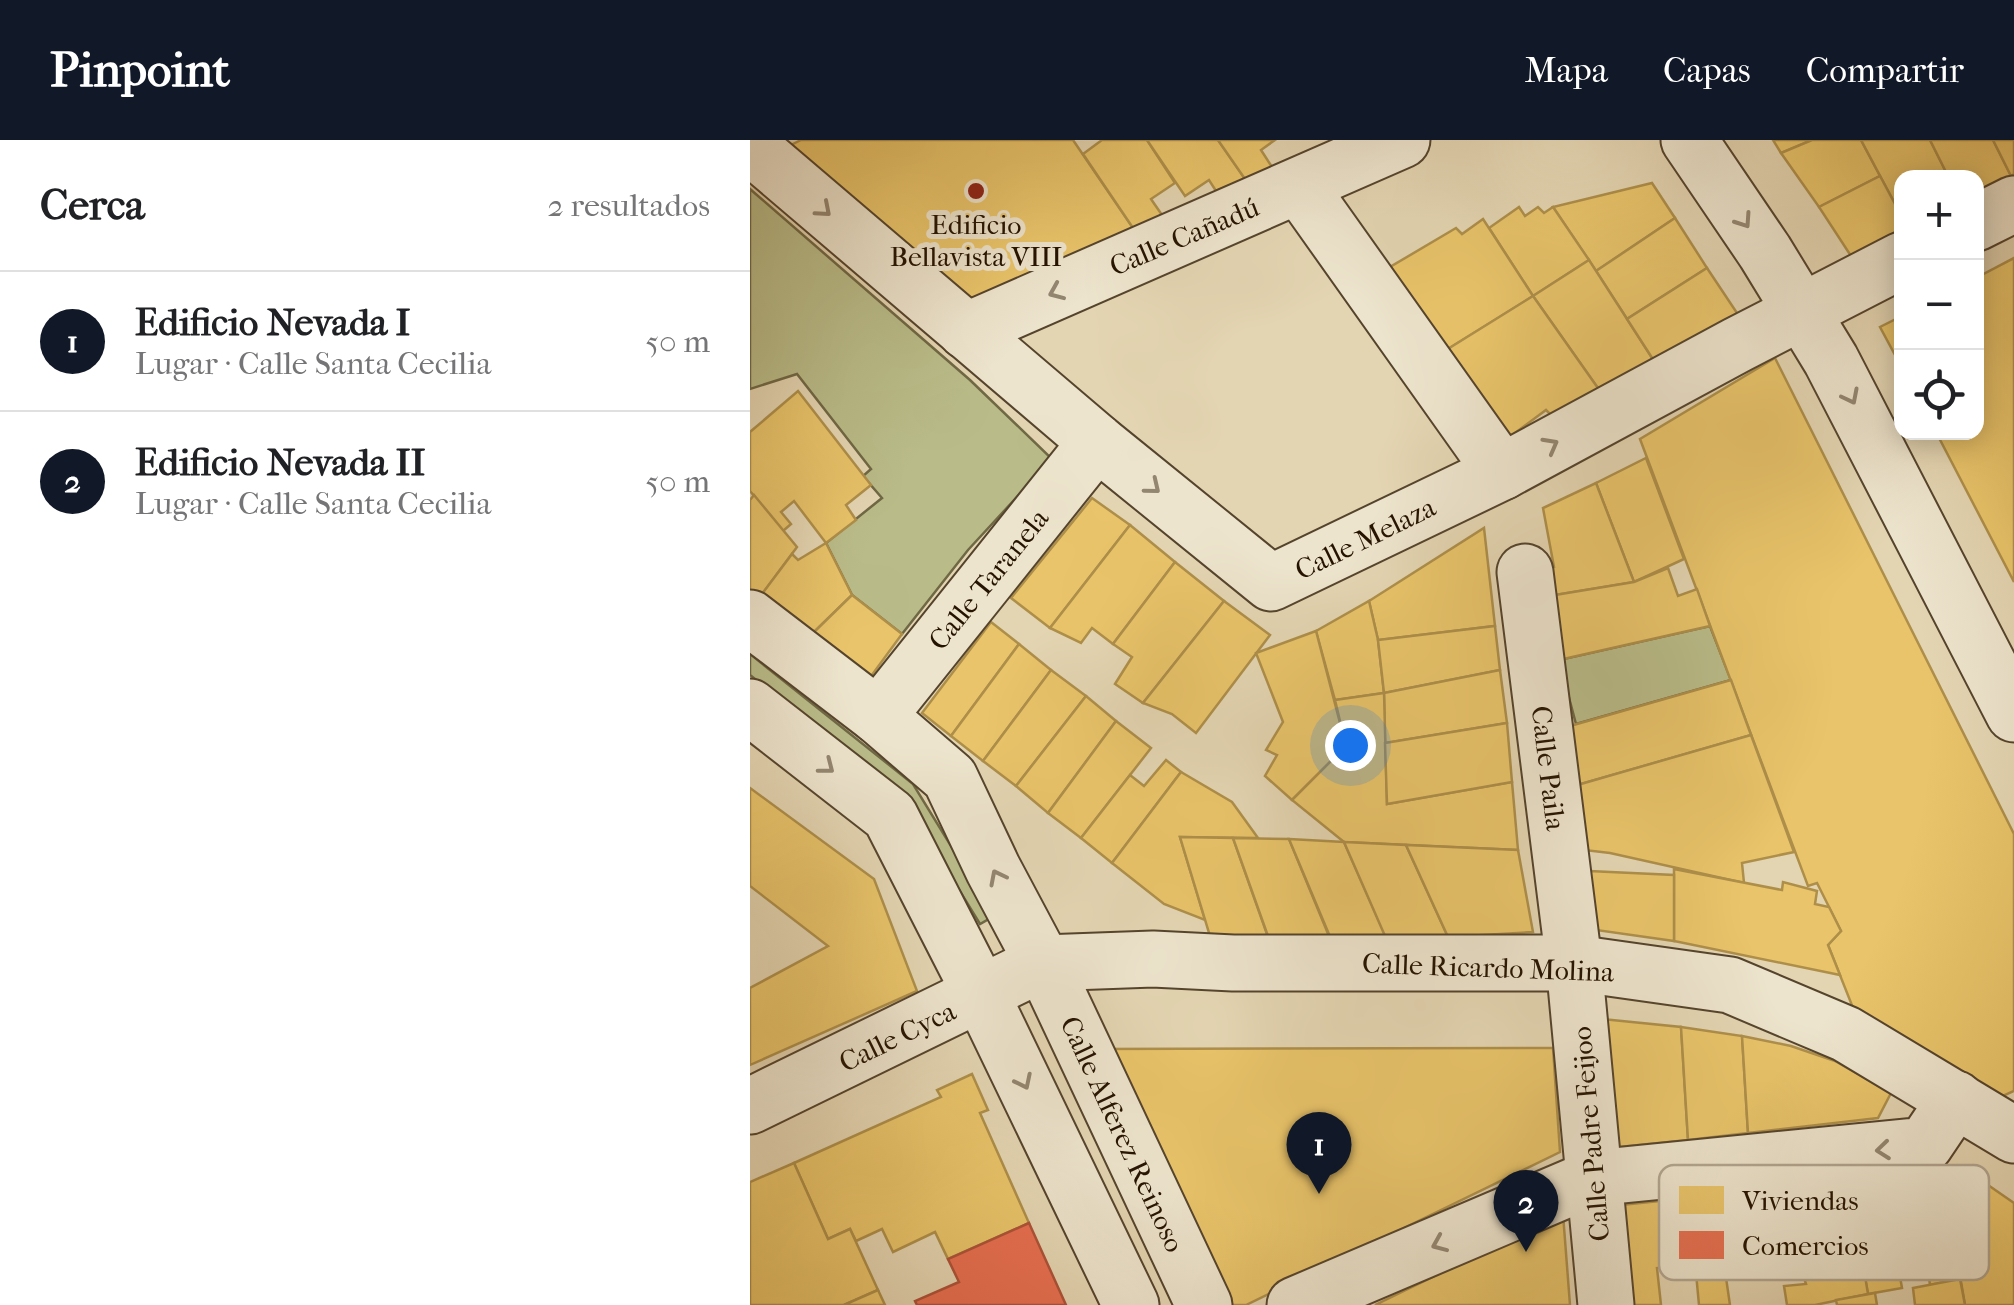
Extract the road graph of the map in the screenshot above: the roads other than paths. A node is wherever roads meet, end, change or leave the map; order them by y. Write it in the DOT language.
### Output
graph roads {
  1 [pos="1402,140"];
  2 [pos="1690,140"];
  3 [pos="750,146"];
  4 [pos="1299,186"];
  5 [pos="2014,204"];
  6 [pos="1984,218"];
  7 [pos="1894,264"];
  8 [pos="1804,312"];
  9 [pos="966,331"];
  10 [pos="1097,442"];
  11 [pos="1502,472"];
  12 [pos="1524,572"];
  13 [pos="750,618"];
  14 [pos="750,708"];
  15 [pos="2014,714"];
  16 [pos="878,716"];
  17 [pos="1043,963"];
  18 [pos="1574,963"];
  19 [pos="982,994"];
  20 [pos="1956,1100"];
  21 [pos="750,1106"];
  22 [pos="2014,1135"];
  23 [pos="1727,1165"];
  24 [pos="1659,1172"];
  25 [pos="1593,1178"];
  26 [pos="1130,1305"];
  27 [pos="1204,1305"];
  28 [pos="1295,1305"];
  29 [pos="1606,1305"];
  1 -- 4 [label="street, Calle Cañadú"];
  2 -- 8 [label="street, one-way"];
  3 -- 9 [label="street, Calle Melaza, one-way"];
  4 -- 9 [label="street, Calle Cañadú, one-way"];
  4 -- 11 [label="street"];
  5 -- 6 [label="street"];
  7 -- 8 [label="street, Calle Melaza"];
  11 -- 8 [label="street, Calle Melaza, one-way"];
  8 -- 15 [label="street, one-way"];
  9 -- 10 [label="street, Calle Melaza"];
  10 -- 11 [label="street, Calle Melaza, one-way"];
  10 -- 16 [label="street, Calle Taranela"];
  12 -- 18 [label="street, Calle Paila"];
  13 -- 16 [label="street, Calle Alferez Reinoso"];
  14 -- 19 [label="street, one-way"];
  17 -- 16 [label="street, Calle Alferez Reinoso, one-way"];
  17 -- 18 [label="street, Calle Ricardo Molina"];
  17 -- 19 [label="street, Calle Cyca"];
  17 -- 27 [label="street, Calle Alferez Reinoso"];
  18 -- 20 [label="street, Calle Ricardo Molina"];
  18 -- 25 [label="street, Calle Padre Feijoo"];
  19 -- 21 [label="street, Calle Cyca"];
  19 -- 26 [label="street, one-way"];
  20 -- 22 [label="street, Calle Ricardo Molina"];
  20 -- 23 [label="street, one-way"];
  24 -- 25 [label="street, one-way"];
  25 -- 28 [label="street, one-way"];
  25 -- 29 [label="street, Calle Padre Feijoo"];
}
